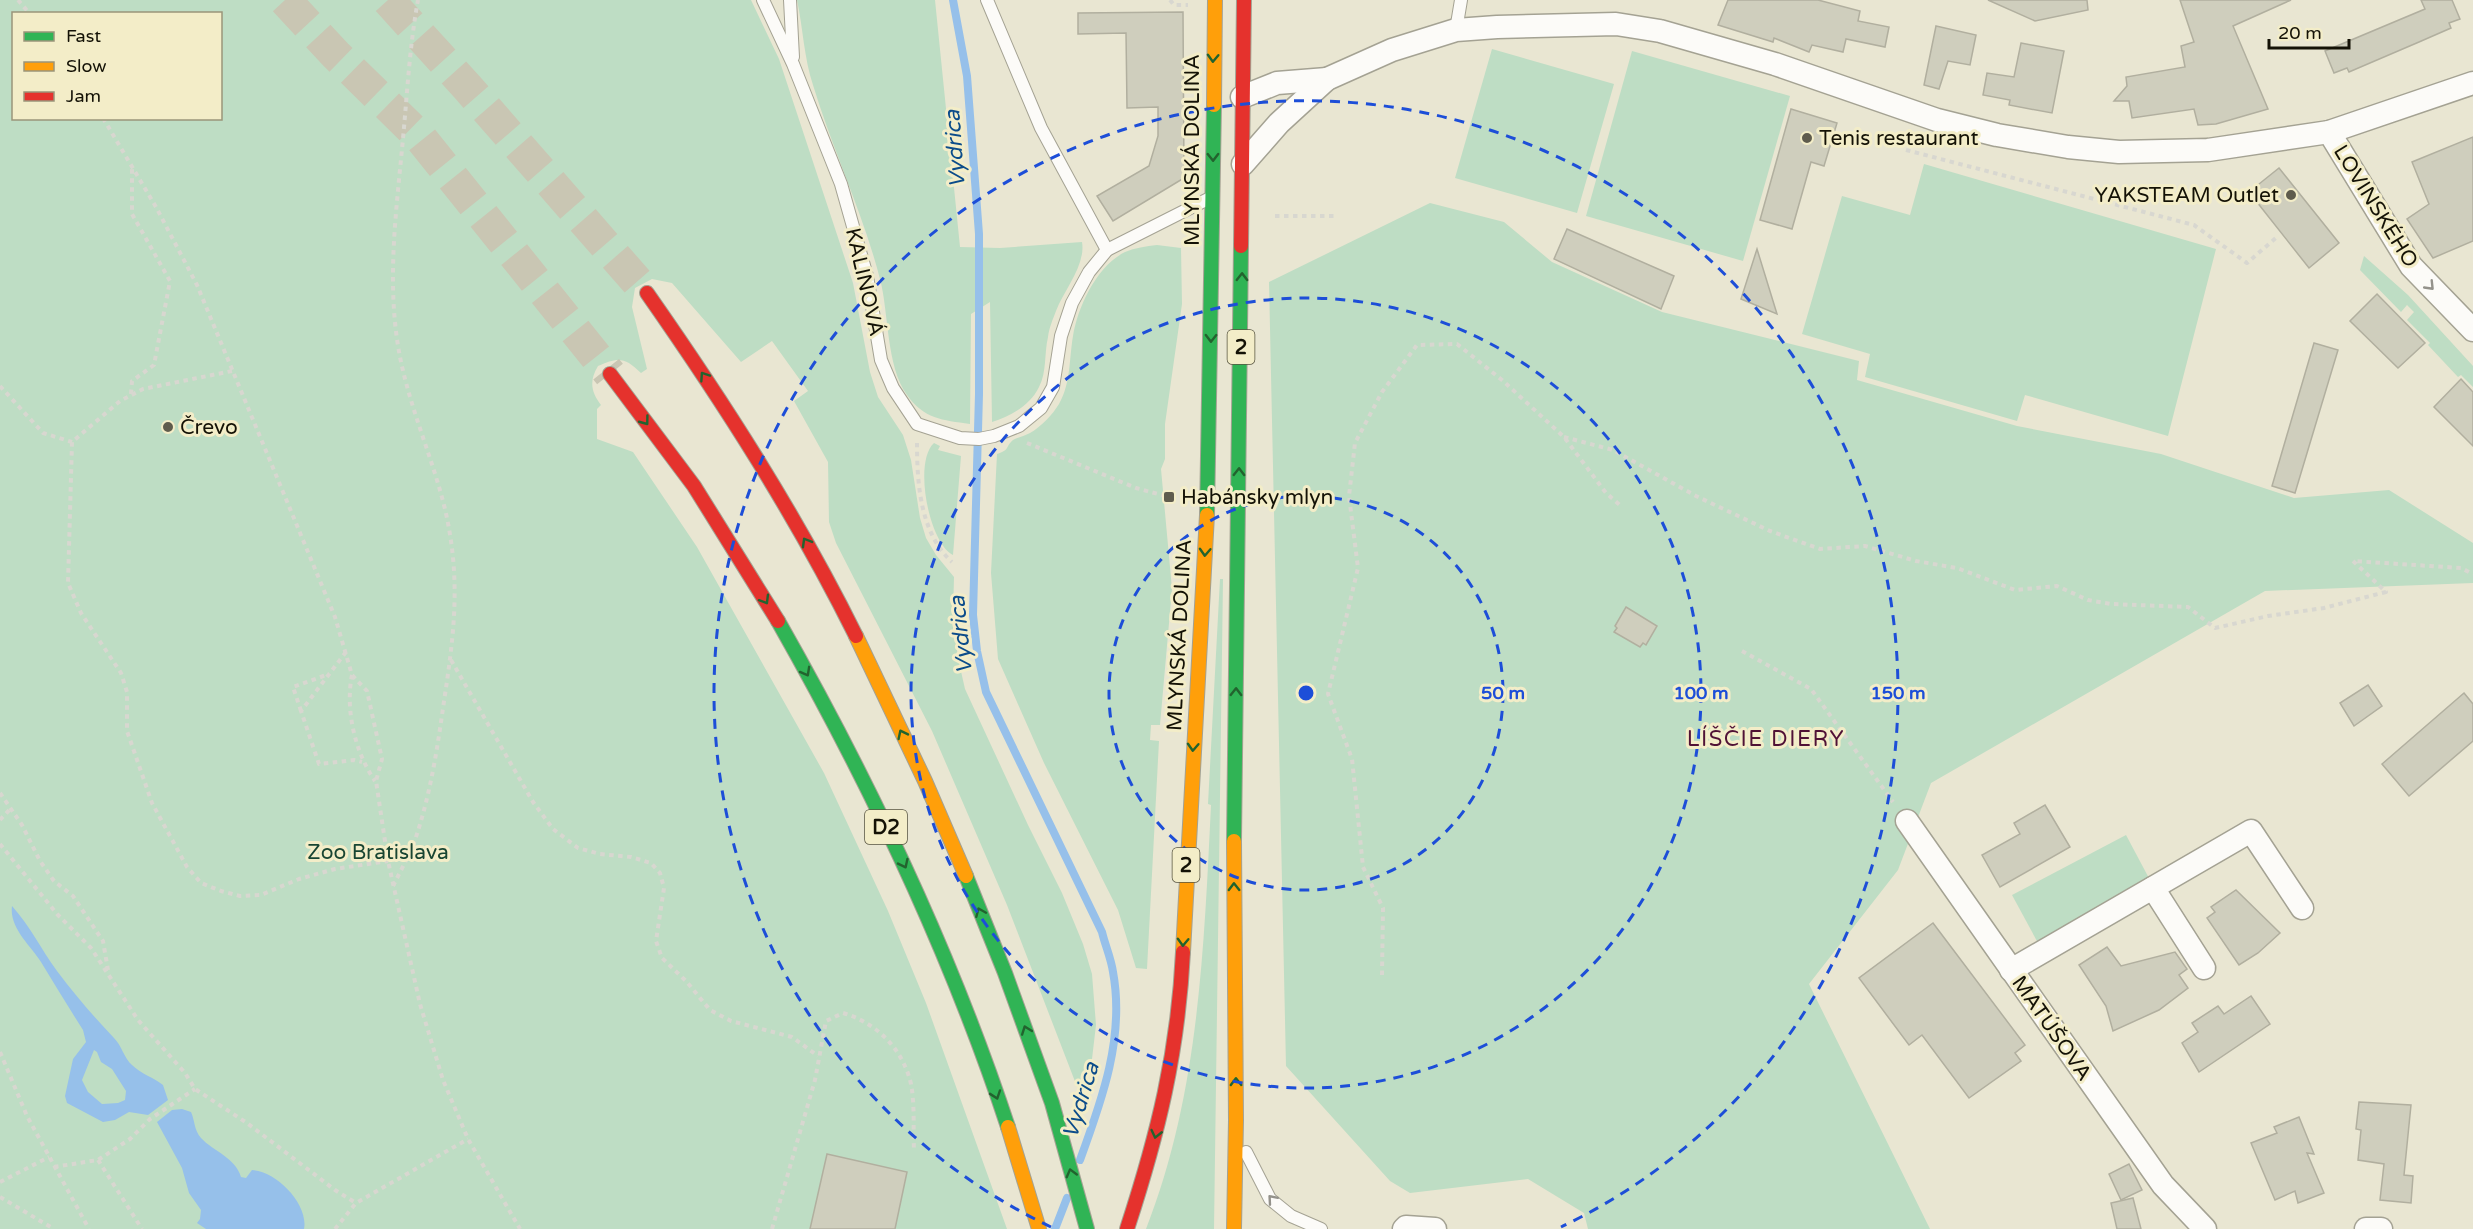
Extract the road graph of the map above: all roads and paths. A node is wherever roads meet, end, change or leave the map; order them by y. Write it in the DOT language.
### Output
graph roads {
  1 [pos="18,0"];
  2 [pos="418,0"];
  3 [pos="763,0"];
  4 [pos="790,0"];
  5 [pos="987,0"];
  6 [pos="1170,0"];
  7 [pos="1215,0"];
  8 [pos="1244,0"];
  9 [pos="1461,0"];
  10 [pos="1194,6"];
  11 [pos="28,12"];
  12 [pos="1456,30"];
  13 [pos="793,64"];
  14 [pos="1328,80"];
  15 [pos="2473,83"];
  16 [pos="1242,97"];
  17 [pos="1212,119"];
  18 [pos="104,120"];
  19 [pos="2329,132"];
  20 [pos="1906,150"];
  21 [pos="1243,164"];
  22 [pos="132,167"];
  23 [pos="1214,196"];
  24 [pos="1275,216"];
  25 [pos="1337,216"];
  26 [pos="2277,237"];
  27 [pos="1107,250"];
  28 [pos="647,293"];
  29 [pos="2473,330"];
  30 [pos="232,371"];
  31 [pos="610,374"];
  32 [pos="0,386"];
  33 [pos="131,394"];
  34 [pos="917,424"];
  35 [pos="1019,426"];
  36 [pos="1564,437"];
  37 [pos="72,442"];
  38 [pos="1169,497"];
  39 [pos="1620,507"];
  40 [pos="952,562"];
  41 [pos="2473,574"];
  42 [pos="346,651"];
  43 [pos="1742,651"];
  44 [pos="450,660"];
  45 [pos="329,674"];
  46 [pos="352,675"];
  47 [pos="301,711"];
  48 [pos="362,762"];
  49 [pos="376,781"];
  50 [pos="0,793"];
  51 [pos="11,808"];
  52 [pos="0,820"];
  53 [pos="1907,821"];
  54 [pos="0,844"];
  55 [pos="388,861"];
  56 [pos="393,886"];
  57 [pos="2152,888"];
  58 [pos="2302,908"];
  59 [pos="2204,968"];
  60 [pos="2011,970"];
  61 [pos="108,974"];
  62 [pos="1382,975"];
  63 [pos="0,1052"];
  64 [pos="818,1056"];
  65 [pos="195,1089"];
  66 [pos="1236,1120"];
  67 [pos="468,1139"];
  68 [pos="914,1150"];
  69 [pos="49,1156"];
  70 [pos="98,1160"];
  71 [pos="54,1167"];
  72 [pos="0,1182"];
  73 [pos="0,1197"];
  74 [pos="356,1203"];
  75 [pos="54,1229"];
  76 [pos="89,1229"];
  77 [pos="142,1229"];
  78 [pos="335,1229"];
  79 [pos="520,1229"];
  80 [pos="772,1229"];
  81 [pos="1039,1229"];
  82 [pos="1087,1229"];
  83 [pos="1127,1229"];
  84 [pos="1234,1229"];
  85 [pos="1321,1229"];
  86 [pos="1404,1229"];
  87 [pos="1435,1229"];
  88 [pos="2205,1229"];
  89 [pos="2366,1229"];
  90 [pos="2381,1229"];
  1 -- 11 [label="path"];
  2 -- 44 [label="path"];
  3 -- 13 [label="lane, KALINOVÁ"];
  4 -- 13 [label="lane"];
  5 -- 27 [label="lane"];
  6 -- 10 [label="path"];
  7 -- 17 [label="main road, MLYNSKÁ DOLINA / 2, one-way"];
  8 -- 16 [label="main road, 2"];
  9 -- 12 [label="lane"];
  12 -- 14 [label="street"];
  12 -- 19 [label="street"];
  13 -- 34 [label="lane, KALINOVÁ"];
  14 -- 16 [label="street"];
  14 -- 21 [label="street"];
  15 -- 19 [label="street"];
  16 -- 17 [label="main road"];
  16 -- 21 [label="main road, 2"];
  17 -- 23 [label="main road, MLYNSKÁ DOLINA / 2, one-way"];
  18 -- 22 [label="path"];
  19 -- 29 [label="street, LOVINSKÉHO, one-way"];
  20 -- 26 [label="path"];
  21 -- 23 [label="main road"];
  66 -- 21 [label="main road, 2, one-way"];
  22 -- 30 [label="path"];
  22 -- 33 [label="path"];
  23 -- 27 [label="lane"];
  23 -- 83 [label="main road, MLYNSKÁ DOLINA / 2, one-way"];
  24 -- 25 [label="path"];
  27 -- 35 [label="lane"];
  82 -- 28 [label="main road, D2, one-way"];
  30 -- 33 [label="path"];
  30 -- 42 [label="path"];
  31 -- 81 [label="main road, D2, one-way"];
  32 -- 37 [label="path"];
  33 -- 37 [label="path"];
  34 -- 35 [label="lane"];
  34 -- 40 [label="path"];
  35 -- 38 [label="path"];
  36 -- 39 [label="path"];
  36 -- 41 [label="path"];
  36 -- 62 [label="path"];
  37 -- 55 [label="path"];
  42 -- 45 [label="path"];
  42 -- 46 [label="path"];
  43 -- 53 [label="path"];
  44 -- 56 [label="path"];
  44 -- 64 [label="path"];
  45 -- 47 [label="path"];
  45 -- 47 [label="path"];
  46 -- 48 [label="path"];
  46 -- 49 [label="path"];
  47 -- 48 [label="path"];
  48 -- 49 [label="path"];
  49 -- 55 [label="path"];
  50 -- 51 [label="path"];
  51 -- 52 [label="path"];
  51 -- 61 [label="path"];
  53 -- 60 [label="street, MATÚŠOVA"];
  54 -- 61 [label="path"];
  55 -- 56 [label="path"];
  56 -- 67 [label="path"];
  57 -- 58 [label="street"];
  57 -- 59 [label="street"];
  57 -- 60 [label="street"];
  60 -- 88 [label="street, MATÚŠOVA"];
  61 -- 65 [label="path"];
  63 -- 69 [label="path"];
  64 -- 68 [label="path"];
  64 -- 80 [label="path"];
  65 -- 70 [label="path"];
  65 -- 74 [label="path"];
  66 -- 84 [label="main road, 2"];
  85 -- 66 [label="lane, one-way"];
  67 -- 74 [label="path"];
  67 -- 79 [label="path"];
  69 -- 71 [label="path"];
  69 -- 72 [label="path"];
  70 -- 71 [label="path"];
  70 -- 77 [label="path"];
  71 -- 76 [label="path"];
  73 -- 75 [label="path"];
  74 -- 78 [label="path"];
  86 -- 87 [label="street"];
  89 -- 90 [label="street"];
}
